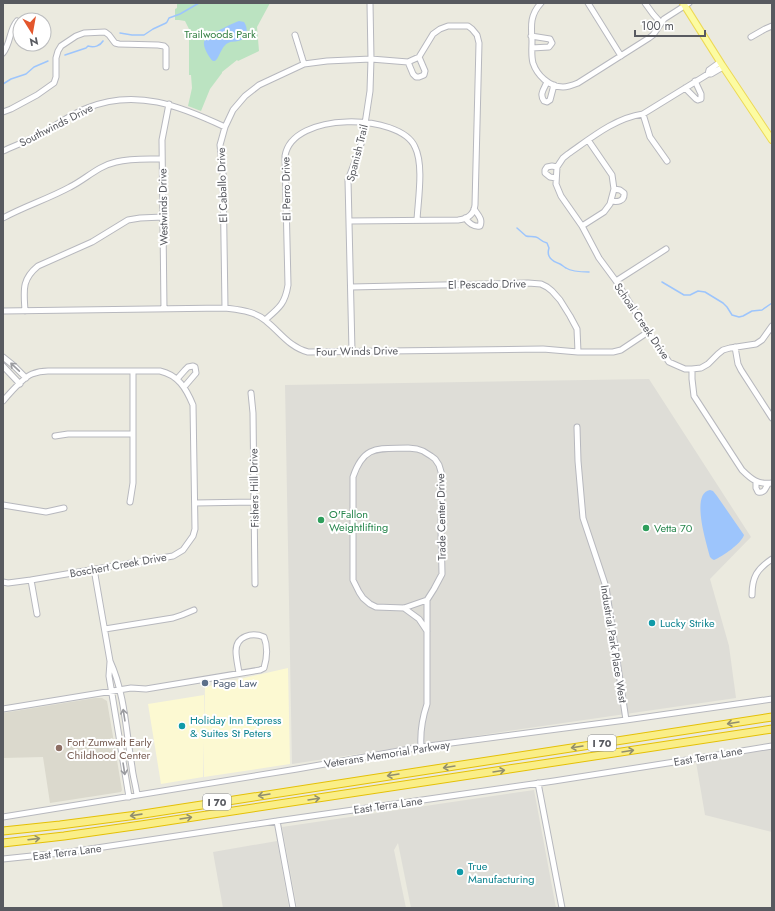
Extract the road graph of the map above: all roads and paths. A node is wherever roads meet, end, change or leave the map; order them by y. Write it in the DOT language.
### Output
graph roads {
  1 [pos="370,3"];
  2 [pos="541,3"];
  3 [pos="588,3"];
  4 [pos="645,3"];
  5 [pos="685,4"];
  6 [pos="661,23"];
  7 [pos="772,26"];
  8 [pos="12,31"];
  9 [pos="295,36"];
  10 [pos="531,36"];
  11 [pos="750,37"];
  12 [pos="532,48"];
  13 [pos="3,53"];
  14 [pos="621,56"];
  15 [pos="419,57"];
  16 [pos="371,60"];
  17 [pos="411,61"];
  18 [pos="304,64"];
  19 [pos="722,64"];
  20 [pos="166,67"];
  21 [pos="547,82"];
  22 [pos="695,82"];
  23 [pos="554,85"];
  24 [pos="685,88"];
  25 [pos="169,104"];
  26 [pos="3,112"];
  27 [pos="643,114"];
  28 [pos="365,122"];
  29 [pos="225,127"];
  30 [pos="588,140"];
  31 [pos="772,140"];
  32 [pos="3,151"];
  33 [pos="162,159"];
  34 [pos="666,161"];
  35 [pos="557,167"];
  36 [pos="556,178"];
  37 [pos="614,189"];
  38 [pos="611,201"];
  39 [pos="474,209"];
  40 [pos="163,217"];
  41 [pos="3,218"];
  42 [pos="466,218"];
  43 [pos="417,220"];
  44 [pos="349,221"];
  45 [pos="582,226"];
  46 [pos="666,249"];
  47 [pos="616,282"];
  48 [pos="351,287"];
  49 [pos="225,308"];
  50 [pos="164,309"];
  51 [pos="3,311"];
  52 [pos="25,311"];
  53 [pos="265,320"];
  54 [pos="772,328"];
  55 [pos="648,332"];
  56 [pos="735,346"];
  57 [pos="352,351"];
  58 [pos="578,352"];
  59 [pos="3,357"];
  60 [pos="3,366"];
  61 [pos="692,369"];
  62 [pos="133,371"];
  63 [pos="26,378"];
  64 [pos="176,379"];
  65 [pos="20,384"];
  66 [pos="184,387"];
  67 [pos="252,393"];
  68 [pos="3,401"];
  69 [pos="772,418"];
  70 [pos="577,427"];
  71 [pos="133,434"];
  72 [pos="55,436"];
  73 [pos="756,482"];
  74 [pos="770,484"];
  75 [pos="130,502"];
  76 [pos="254,502"];
  77 [pos="195,503"];
  78 [pos="3,505"];
  79 [pos="64,508"];
  80 [pos="772,559"];
  81 [pos="94,569"];
  82 [pos="31,580"];
  83 [pos="3,582"];
  84 [pos="256,584"];
  85 [pos="752,595"];
  86 [pos="427,600"];
  87 [pos="404,608"];
  88 [pos="194,610"];
  89 [pos="37,614"];
  90 [pos="105,630"];
  91 [pos="426,630"];
  92 [pos="110,661"];
  93 [pos="239,673"];
  94 [pos="120,690"];
  95 [pos="111,692"];
  96 [pos="99,694"];
  97 [pos="772,699"];
  98 [pos="113,701"];
  99 [pos="3,709"];
  100 [pos="772,717"];
  101 [pos="626,720"];
  102 [pos="772,729"];
  103 [pos="772,746"];
  104 [pos="421,747"];
  105 [pos="538,783"];
  106 [pos="137,795"];
  107 [pos="129,796"];
  108 [pos="3,817"];
  109 [pos="277,821"];
  110 [pos="3,831"];
  111 [pos="3,843"];
  112 [pos="3,859"];
  113 [pos="293,908"];
  114 [pos="562,908"];
  1 -- 16 [label="street, Spanish Trail"];
  2 -- 10 [label="street"];
  3 -- 14 [label="street"];
  4 -- 6 [label="street"];
  5 -- 6 [label="street"];
  5 -- 19 [label="main road"];
  6 -- 14 [label="street"];
  7 -- 11 [label="street"];
  8 -- 13 [label="street"];
  9 -- 18 [label="street"];
  10 -- 12 [label="street"];
  10 -- 12 [label="street"];
  12 -- 21 [label="street"];
  14 -- 23 [label="street"];
  15 -- 17 [label="street"];
  15 -- 17 [label="street"];
  15 -- 39 [label="street"];
  16 -- 17 [label="street, El Caballo Drive"];
  16 -- 18 [label="street, El Caballo Drive"];
  16 -- 28 [label="street, Spanish Trail"];
  18 -- 29 [label="street, El Caballo Drive"];
  19 -- 22 [label="street, Schoal Creek Drive"];
  19 -- 31 [label="main road"];
  20 -- 26 [label="street"];
  21 -- 23 [label="street"];
  21 -- 23 [label="street"];
  22 -- 24 [label="street, Schoal Creek Drive"];
  22 -- 24 [label="street"];
  24 -- 27 [label="street, Schoal Creek Drive"];
  25 -- 29 [label="street, Southwinds Drive"];
  25 -- 32 [label="street, Southwinds Drive"];
  25 -- 33 [label="street, Westwinds Drive"];
  27 -- 30 [label="street, Schoal Creek Drive"];
  27 -- 34 [label="street"];
  28 -- 43 [label="street, El Perro Drive"];
  28 -- 44 [label="street, Spanish Trail"];
  28 -- 53 [label="street, El Perro Drive"];
  29 -- 49 [label="street, El Caballo Drive"];
  30 -- 35 [label="street, Schoal Creek Drive"];
  30 -- 37 [label="street"];
  33 -- 40 [label="street, Westwinds Drive"];
  33 -- 41 [label="street"];
  35 -- 36 [label="street, Schoal Creek Drive"];
  35 -- 36 [label="street, Schoal Creek Drive"];
  36 -- 45 [label="street, Schoal Creek Drive"];
  37 -- 38 [label="street"];
  37 -- 38 [label="street"];
  38 -- 45 [label="street"];
  39 -- 42 [label="street"];
  39 -- 42 [label="street"];
  40 -- 50 [label="street, Westwinds Drive"];
  40 -- 52 [label="street"];
  42 -- 43 [label="street"];
  43 -- 44 [label="street"];
  44 -- 48 [label="street, Spanish Trail"];
  45 -- 47 [label="street, Schoal Creek Drive"];
  46 -- 47 [label="street"];
  47 -- 55 [label="street, Schoal Creek Drive"];
  48 -- 57 [label="street, Spanish Trail"];
  48 -- 58 [label="street, El Pescado Drive"];
  49 -- 50 [label="street, Four Winds Drive"];
  49 -- 53 [label="street, Four Winds Drive"];
  50 -- 52 [label="street, Four Winds Drive"];
  51 -- 52 [label="street, Four Winds Drive"];
  53 -- 57 [label="street, Four Winds Drive"];
  54 -- 56 [label="street"];
  55 -- 58 [label="street, Four Winds Drive"];
  55 -- 61 [label="street, Schoal Creek Drive"];
  56 -- 61 [label="street"];
  56 -- 69 [label="street"];
  57 -- 58 [label="street, Four Winds Drive"];
  63 -- 59 [label="street, one-way"];
  60 -- 65 [label="street"];
  61 -- 73 [label="street"];
  62 -- 63 [label="street, Boschert Creek Drive"];
  62 -- 64 [label="street, Boschert Creek Drive"];
  62 -- 71 [label="street"];
  63 -- 65 [label="street, Boschert Creek Drive"];
  64 -- 66 [label="street, Boschert Creek Drive"];
  64 -- 66 [label="street"];
  65 -- 68 [label="street, Boschert Creek Drive"];
  66 -- 77 [label="street, Boschert Creek Drive"];
  67 -- 76 [label="street, Fishers Hill Drive"];
  70 -- 101 [label="street, Industrial Park Place West"];
  71 -- 72 [label="street"];
  71 -- 75 [label="street"];
  73 -- 74 [label="street"];
  73 -- 74 [label="street"];
  76 -- 77 [label="street"];
  76 -- 84 [label="street, Fishers Hill Drive"];
  77 -- 81 [label="street, Boschert Creek Drive"];
  78 -- 79 [label="street"];
  80 -- 85 [label="street"];
  81 -- 82 [label="street, Boschert Creek Drive"];
  81 -- 90 [label="street"];
  82 -- 83 [label="street, Boschert Creek Drive"];
  82 -- 89 [label="street"];
  86 -- 87 [label="street, Trade Center Drive"];
  86 -- 87 [label="street, Trade Center Drive"];
  86 -- 91 [label="street, Trade Center Drive"];
  87 -- 91 [label="street"];
  88 -- 90 [label="street"];
  90 -- 92 [label="street"];
  91 -- 104 [label="street, Trade Center Drive"];
  92 -- 94 [label="street"];
  92 -- 95 [label="street"];
  93 -- 93 [label="street"];
  93 -- 94 [label="street"];
  94 -- 95 [label="street"];
  106 -- 94 [label="street, one-way"];
  95 -- 96 [label="street"];
  95 -- 98 [label="street"];
  96 -- 98 [label="street"];
  96 -- 99 [label="street"];
  97 -- 101 [label="street, Veterans Memorial Parkway"];
  98 -- 107 [label="street, one-way"];
  100 -- 110 [label="highway, I 70, one-way"];
  101 -- 104 [label="street, Veterans Memorial Parkway"];
  111 -- 102 [label="highway, I 70, one-way"];
  103 -- 105 [label="street, East Terra Lane"];
  104 -- 106 [label="street, Veterans Memorial Parkway"];
  105 -- 109 [label="street, East Terra Lane"];
  105 -- 114 [label="street"];
  106 -- 107 [label="street, Veterans Memorial Parkway"];
  107 -- 108 [label="street, Veterans Memorial Parkway"];
  109 -- 112 [label="street, East Terra Lane"];
  109 -- 113 [label="street"];
}
